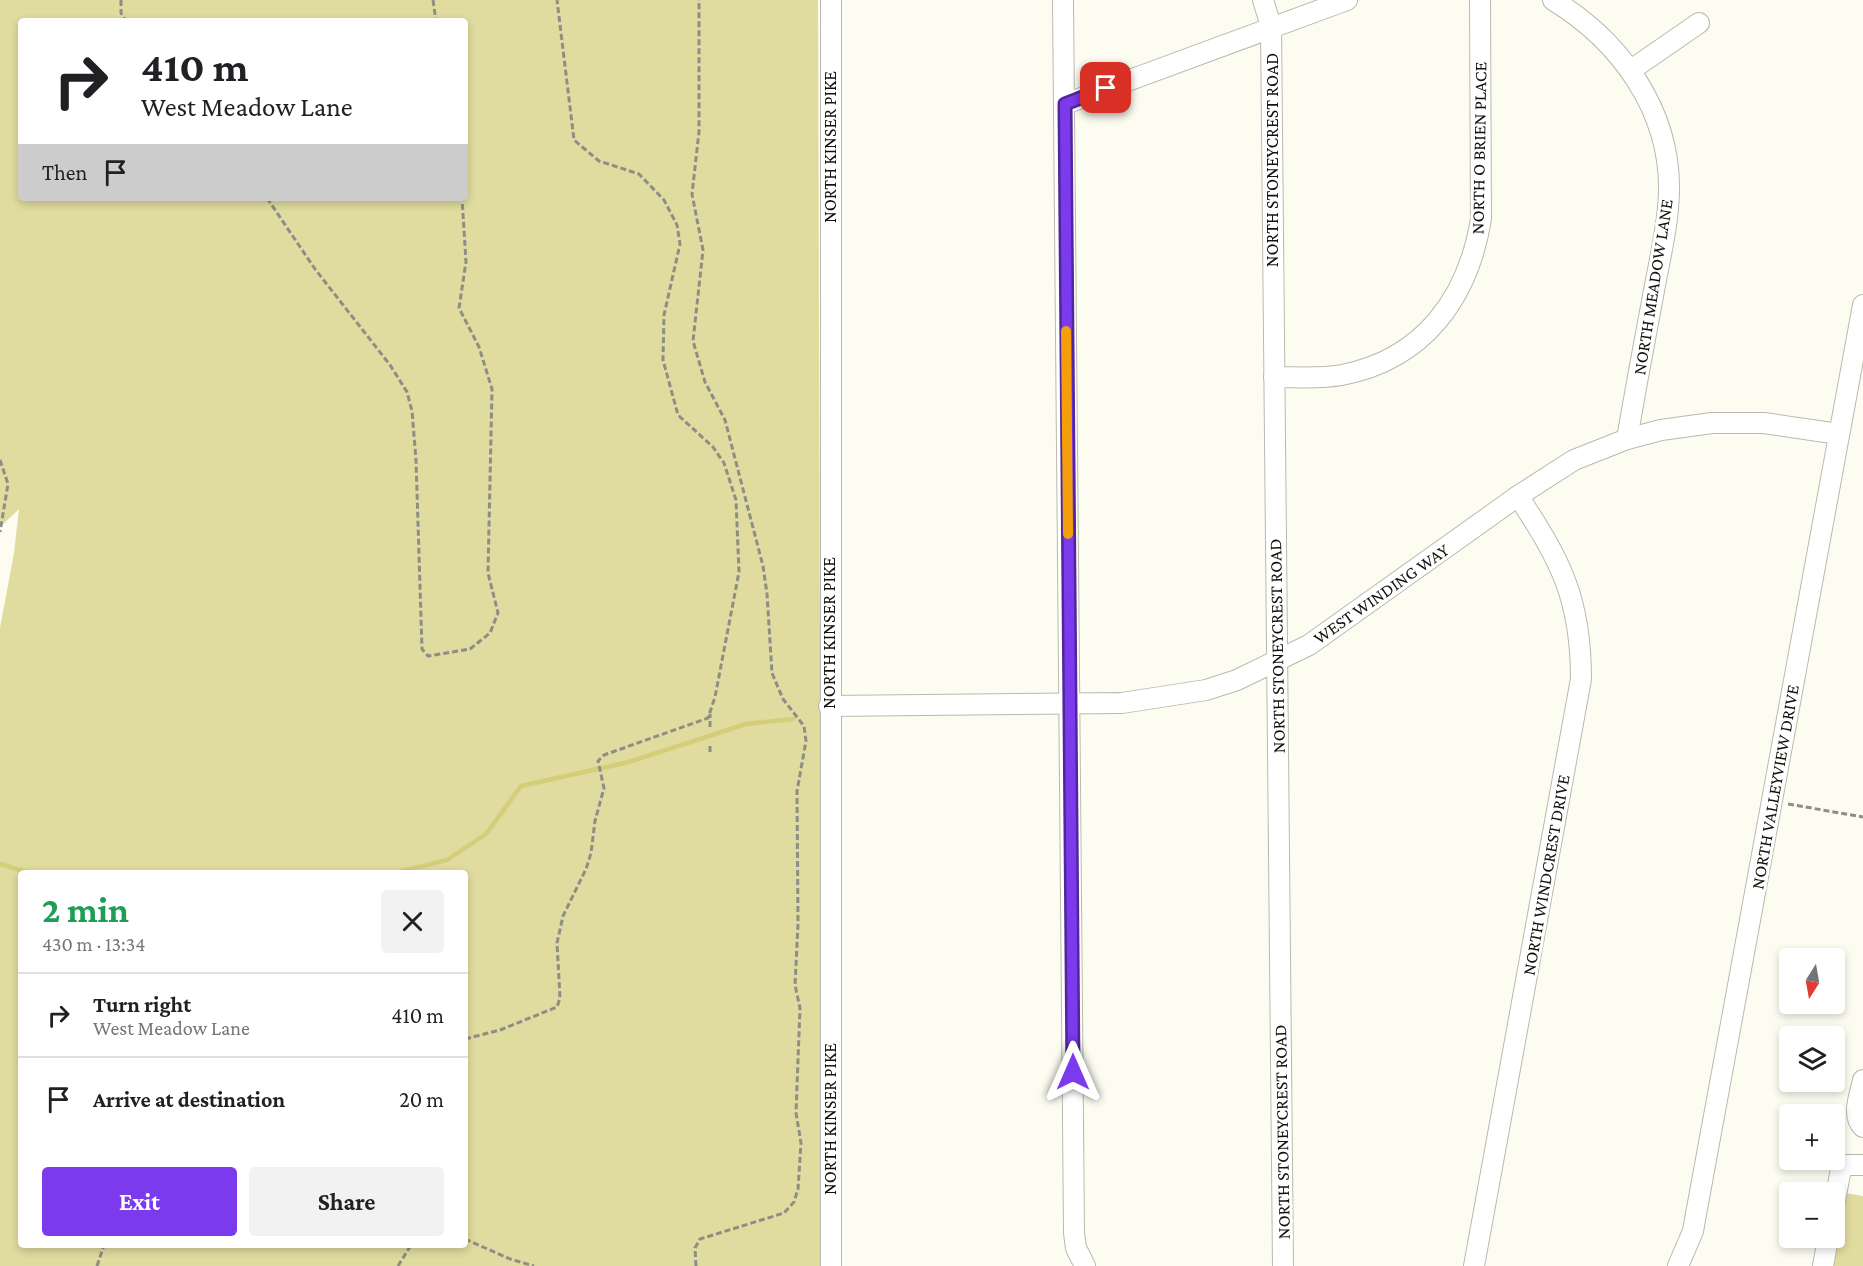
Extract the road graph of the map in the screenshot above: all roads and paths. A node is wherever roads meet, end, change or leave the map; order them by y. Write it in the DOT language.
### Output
graph roads {
  1 [pos="121,0"];
  2 [pos="432,0"];
  3 [pos="556,0"];
  4 [pos="699,0"];
  5 [pos="831,0"];
  6 [pos="1063,0"];
  7 [pos="1263,0"];
  8 [pos="1347,0"];
  9 [pos="1480,0"];
  10 [pos="1553,0"];
  11 [pos="124,18"];
  12 [pos="435,18"];
  13 [pos="1699,23"];
  14 [pos="1271,26"];
  15 [pos="1631,70"];
  16 [pos="1065,104"];
  17 [pos="269,201"];
  18 [pos="462,201"];
  19 [pos="1863,305"];
  20 [pos="1274,377"];
  21 [pos="1839,434"];
  22 [pos="1627,439"];
  23 [pos="0,460"];
  24 [pos="742,492"];
  25 [pos="735,493"];
  26 [pos="1518,496"];
  27 [pos="0,532"];
  28 [pos="1277,662"];
  29 [pos="1070,703"];
  30 [pos="829,706"];
  31 [pos="710,713"];
  32 [pos="710,727"];
  33 [pos="710,745"];
  34 [pos="710,752"];
  35 [pos="1772,801"];
  36 [pos="1863,817"];
  37 [pos="468,1039"];
  38 [pos="1863,1080"];
  39 [pos="1863,1127"];
  40 [pos="1863,1165"];
  41 [pos="1839,1182"];
  42 [pos="468,1240"];
  43 [pos="103,1248"];
  44 [pos="409,1248"];
  45 [pos="1826,1248"];
  46 [pos="98,1266"];
  47 [pos="398,1266"];
  48 [pos="534,1266"];
  49 [pos="696,1266"];
  50 [pos="831,1266"];
  51 [pos="1085,1266"];
  52 [pos="1283,1266"];
  53 [pos="1474,1266"];
  54 [pos="1678,1266"];
  55 [pos="1823,1266"];
  1 -- 11 [label="path"];
  2 -- 12 [label="path"];
  3 -- 25 [label="path"];
  4 -- 24 [label="path"];
  5 -- 30 [label="street, NORTH KINSER PIKE"];
  6 -- 16 [label="street"];
  7 -- 14 [label="street, NORTH STONEYCREST ROAD"];
  8 -- 14 [label="street"];
  9 -- 20 [label="street, NORTH O BRIEN PLACE"];
  10 -- 15 [label="street, NORTH MEADOW LANE"];
  13 -- 15 [label="street"];
  14 -- 16 [label="street"];
  14 -- 20 [label="street, NORTH STONEYCREST ROAD"];
  15 -- 22 [label="street, NORTH MEADOW LANE"];
  16 -- 29 [label="street"];
  17 -- 18 [label="path"];
  19 -- 21 [label="street, NORTH VALLEYVIEW DRIVE"];
  20 -- 28 [label="street, NORTH STONEYCREST ROAD"];
  21 -- 22 [label="street, WEST WINDING WAY"];
  21 -- 35 [label="street, NORTH VALLEYVIEW DRIVE"];
  22 -- 26 [label="street, WEST WINDING WAY"];
  23 -- 27 [label="path"];
  24 -- 25 [label="path"];
  24 -- 49 [label="path"];
  25 -- 31 [label="path"];
  26 -- 28 [label="street, WEST WINDING WAY"];
  26 -- 53 [label="street, NORTH WINDCREST DRIVE"];
  28 -- 29 [label="street, WEST WINDING WAY"];
  28 -- 52 [label="street, NORTH STONEYCREST ROAD"];
  29 -- 30 [label="street, WEST WINDING WAY"];
  29 -- 51 [label="street"];
  30 -- 50 [label="street, NORTH KINSER PIKE"];
  31 -- 32 [label="path"];
  31 -- 37 [label="path"];
  33 -- 34 [label="path"];
  35 -- 36 [label="path"];
  35 -- 54 [label="street, NORTH VALLEYVIEW DRIVE"];
  38 -- 39 [label="street"];
  40 -- 41 [label="street"];
  42 -- 48 [label="path"];
  43 -- 46 [label="path"];
  44 -- 47 [label="path"];
  45 -- 55 [label="street"];
}
